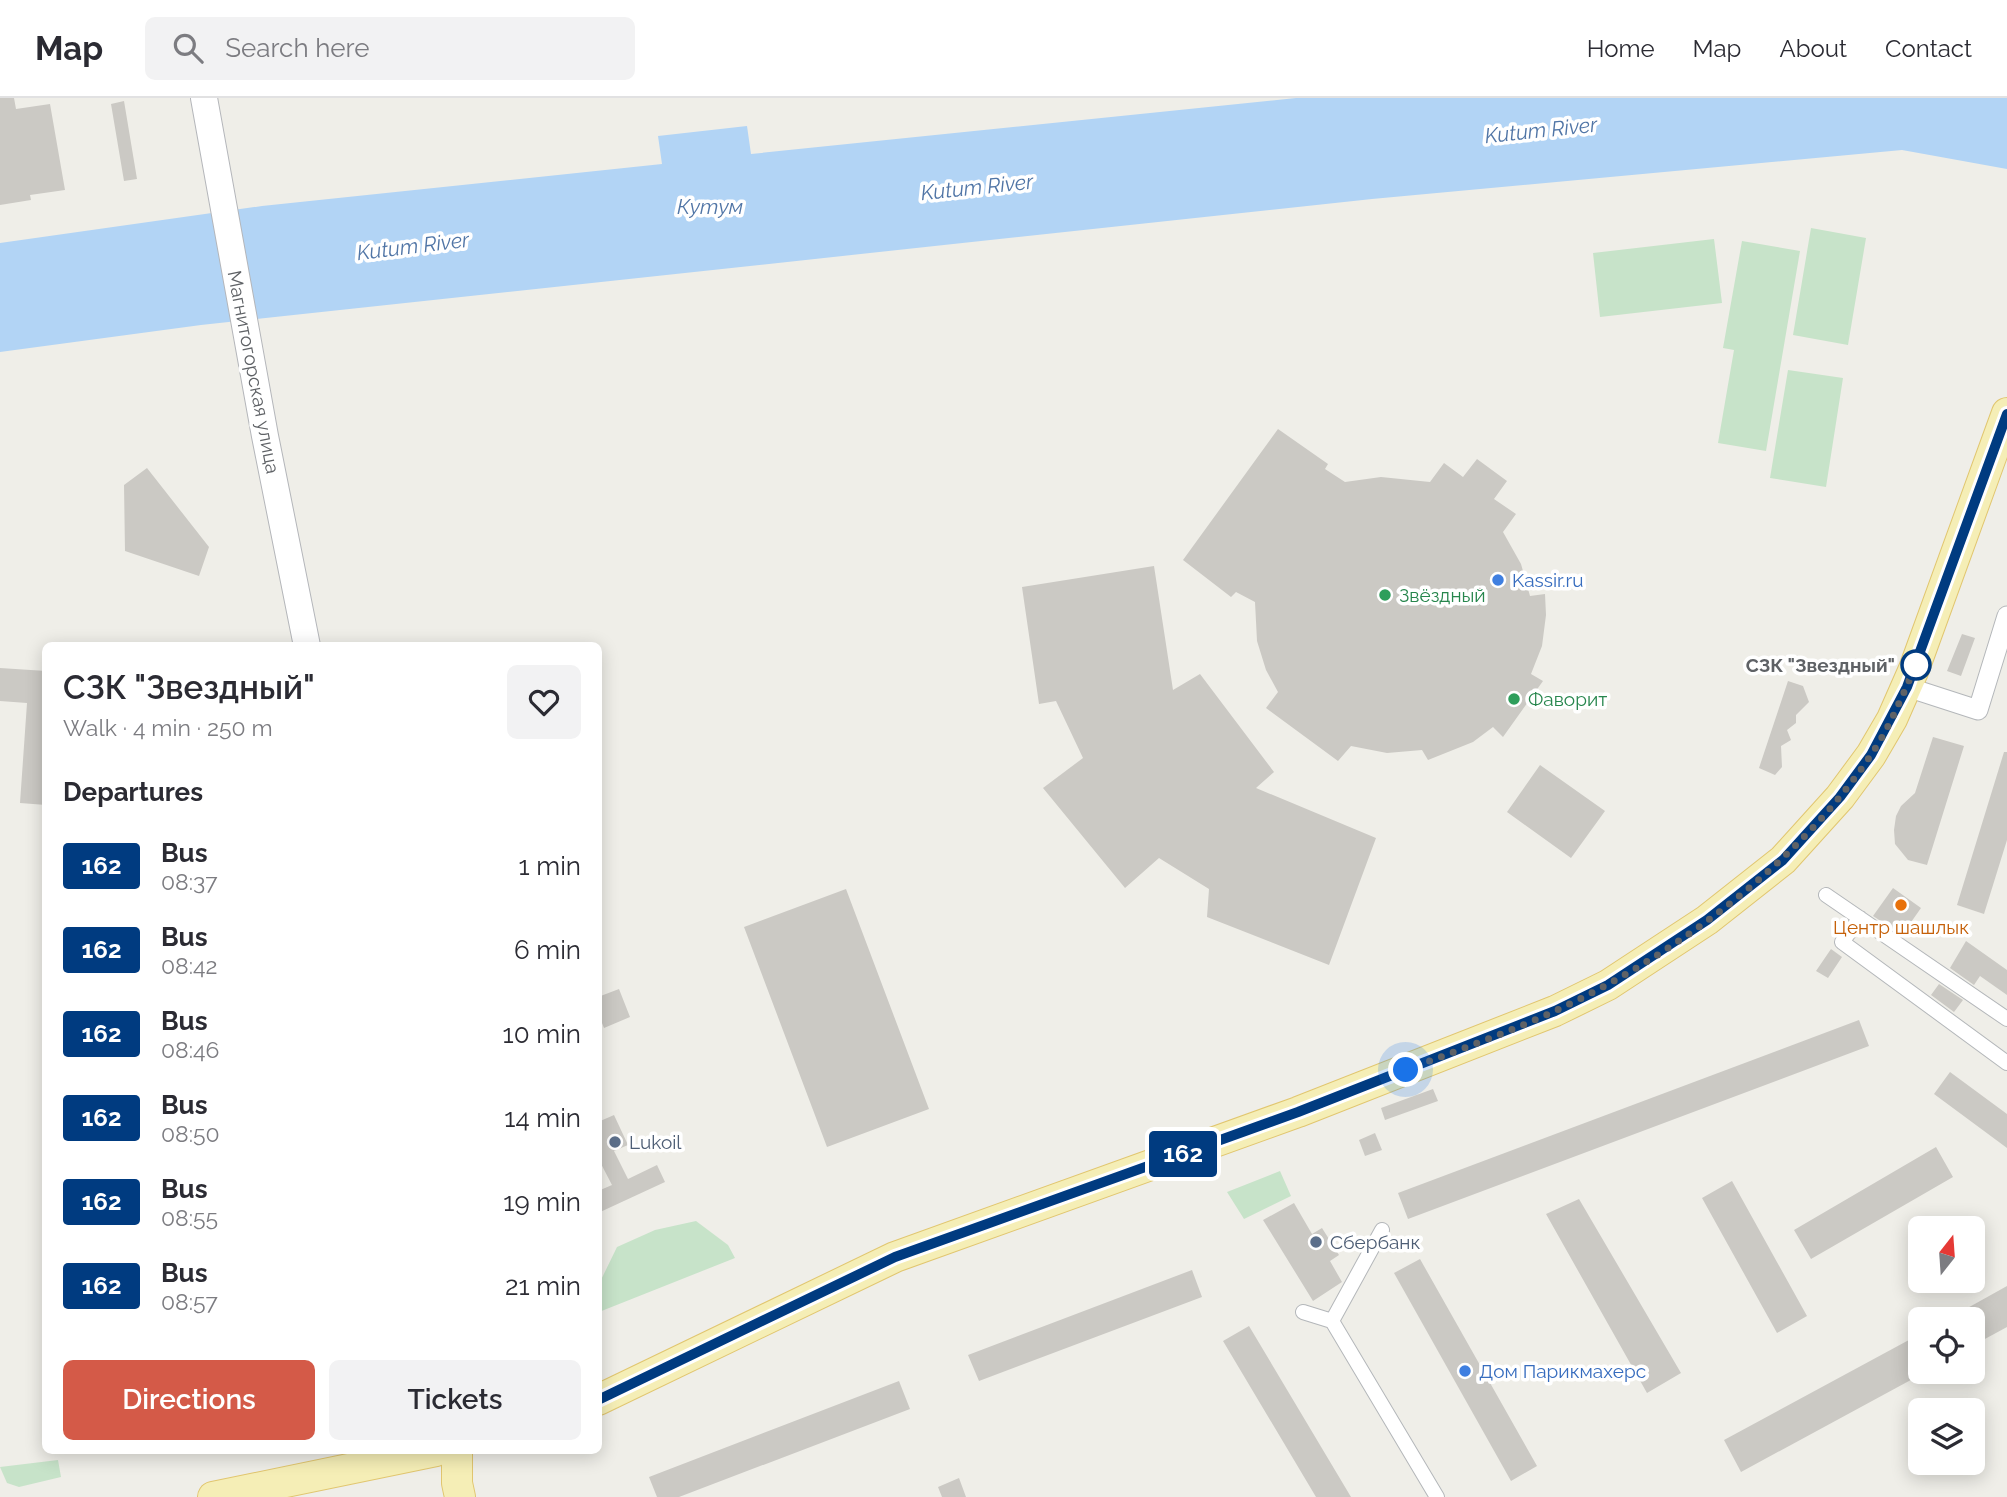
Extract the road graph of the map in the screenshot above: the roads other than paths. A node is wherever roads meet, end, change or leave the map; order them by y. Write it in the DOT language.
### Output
graph roads {
  1 [pos="204,98"];
  2 [pos="2007,414"];
  3 [pos="2007,616"];
  4 [pos="306,642"];
  5 [pos="1907,687"];
  6 [pos="1826,895"];
  7 [pos="1860,918"];
  8 [pos="2007,1019"];
  9 [pos="2007,1063"];
  10 [pos="1382,1230"];
  11 [pos="1303,1312"];
  12 [pos="1332,1321"];
  13 [pos="602,1398"];
  14 [pos="421,1454"];
  15 [pos="457,1454"];
  16 [pos="213,1497"];
  17 [pos="460,1497"];
  18 [pos="1437,1497"];
  1 -- 4 [label="main road, Магнитогорская улица"];
  2 -- 5 [label="main road"];
  3 -- 5 [label="street"];
  5 -- 13 [label="main road"];
  6 -- 7 [label="street"];
  7 -- 8 [label="street"];
  7 -- 9 [label="street"];
  10 -- 12 [label="street"];
  11 -- 12 [label="street"];
  12 -- 18 [label="street"];
  14 -- 16 [label="main road"];
  15 -- 17 [label="main road"];
}
